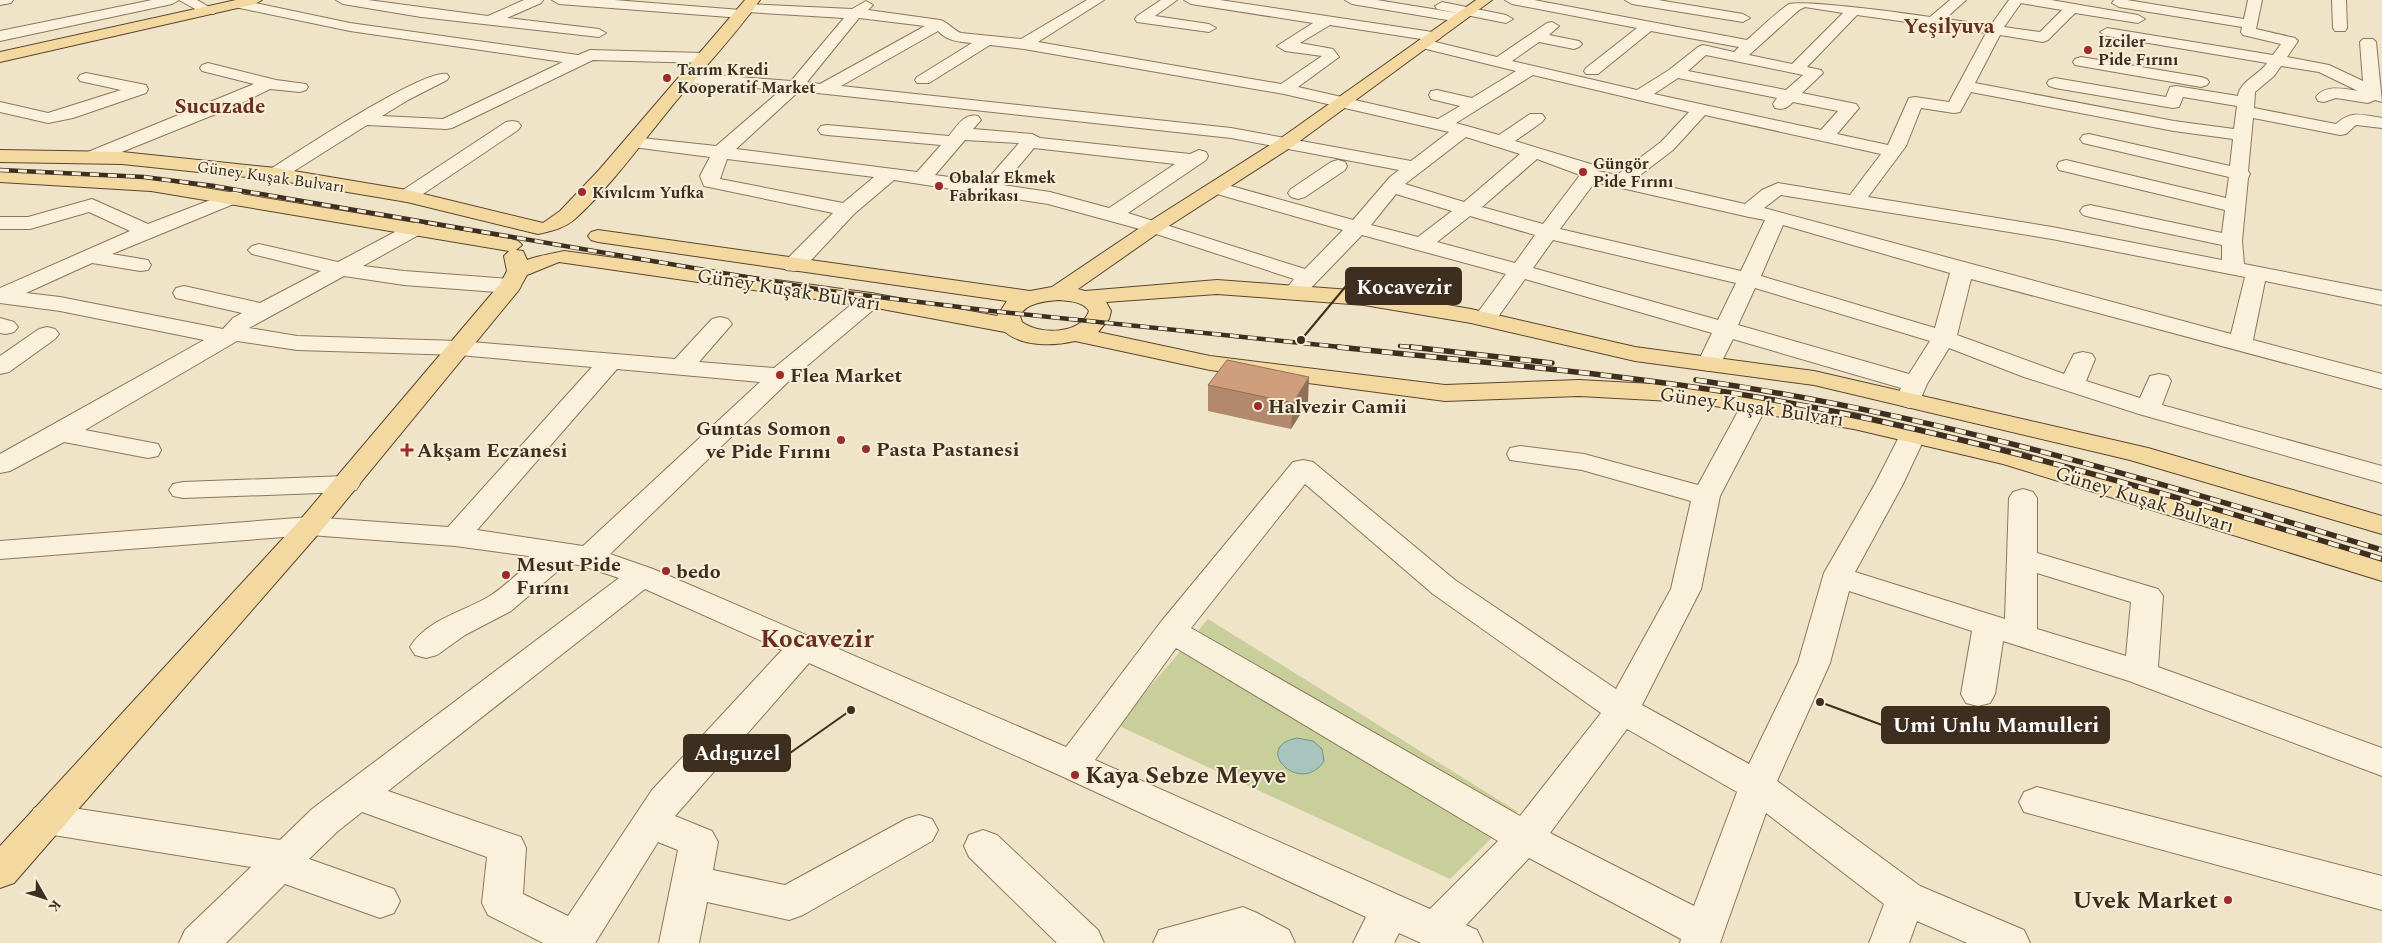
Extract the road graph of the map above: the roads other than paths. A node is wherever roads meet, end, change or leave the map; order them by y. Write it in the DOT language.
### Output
graph roads {
  1 [pos="6,0"];
  2 [pos="172,0"];
  3 [pos="186,0"];
  4 [pos="255,0"];
  5 [pos="343,0"];
  6 [pos="536,0"];
  7 [pos="559,0"];
  8 [pos="872,0"];
  9 [pos="1097,0"];
  10 [pos="1170,0"];
  11 [pos="1191,0"];
  12 [pos="1352,0"];
  13 [pos="1406,0"];
  14 [pos="1512,0"];
  15 [pos="1632,0"];
  16 [pos="1895,0"];
  17 [pos="1959,0"];
  18 [pos="2016,0"];
  19 [pos="2026,0"];
  20 [pos="2102,0"];
  21 [pos="2173,0"];
  22 [pos="2339,0"];
  23 [pos="0,1"];
  24 [pos="1837,3"];
  25 [pos="240,4"];
  26 [pos="1245,4"];
  27 [pos="1473,6"];
  28 [pos="747,7"];
  29 [pos="2072,8"];
  30 [pos="1855,9"];
  31 [pos="209,11"];
  32 [pos="2253,12"];
  33 [pos="1880,13"];
  34 [pos="856,14"];
  35 [pos="1743,18"];
  36 [pos="1506,19"];
  37 [pos="1328,20"];
  38 [pos="1935,20"];
  39 [pos="490,21"];
  40 [pos="940,24"];
  41 [pos="1552,26"];
  42 [pos="1647,26"];
  43 [pos="1209,28"];
  44 [pos="2340,28"];
  45 [pos="1995,30"];
  46 [pos="2106,32"];
  47 [pos="599,33"];
  48 [pos="0,36"];
  49 [pos="1536,36"];
  50 [pos="987,40"];
  51 [pos="1188,40"];
  52 [pos="1428,40"];
  53 [pos="2368,42"];
  54 [pos="1024,44"];
  55 [pos="1503,44"];
  56 [pos="1574,44"];
  57 [pos="1750,45"];
  58 [pos="1521,47"];
  59 [pos="2200,47"];
  60 [pos="0,57"];
  61 [pos="1737,57"];
  62 [pos="704,58"];
  63 [pos="2179,58"];
  64 [pos="582,60"];
  65 [pos="2081,62"];
  66 [pos="1499,63"];
  67 [pos="2273,67"];
  68 [pos="208,68"];
  69 [pos="1796,69"];
  70 [pos="1530,70"];
  71 [pos="1592,71"];
  72 [pos="1675,73"];
  73 [pos="86,78"];
  74 [pos="441,78"];
  75 [pos="688,78"];
  76 [pos="924,80"];
  77 [pos="2055,83"];
  78 [pos="268,84"];
  79 [pos="795,86"];
  80 [pos="1965,86"];
  81 [pos="300,87"];
  82 [pos="823,89"];
  83 [pos="999,89"];
  84 [pos="1284,89"];
  85 [pos="1438,95"];
  86 [pos="1640,96"];
  87 [pos="1790,96"];
  88 [pos="2379,96"];
  89 [pos="2324,97"];
  90 [pos="903,98"];
  91 [pos="2246,101"];
  92 [pos="1343,103"];
  93 [pos="1474,104"];
  94 [pos="0,107"];
  95 [pos="982,107"];
  96 [pos="1701,109"];
  97 [pos="21,112"];
  98 [pos="1048,113"];
  99 [pos="0,118"];
  100 [pos="1536,118"];
  101 [pos="364,120"];
  102 [pos="884,122"];
  103 [pos="1761,122"];
  104 [pos="2382,122"];
  105 [pos="1441,125"];
  106 [pos="512,126"];
  107 [pos="827,130"];
  108 [pos="1463,130"];
  109 [pos="1231,133"];
  110 [pos="2243,135"];
  111 [pos="1825,136"];
  112 [pos="954,137"];
  113 [pos="1030,140"];
  114 [pos="2089,140"];
  115 [pos="633,142"];
  116 [pos="1287,142"];
  117 [pos="1501,142"];
  118 [pos="1322,150"];
  119 [pos="1892,150"];
  120 [pos="720,152"];
  121 [pos="1534,152"];
  122 [pos="0,156"];
  123 [pos="853,156"];
  124 [pos="90,158"];
  125 [pos="1193,160"];
  126 [pos="1338,166"];
  127 [pos="2066,166"];
  128 [pos="1414,167"];
  129 [pos="276,174"];
  130 [pos="890,174"];
  131 [pos="2240,174"];
  132 [pos="1590,175"];
  133 [pos="0,176"];
  134 [pos="921,179"];
  135 [pos="1620,182"];
  136 [pos="1395,184"];
  137 [pos="1217,188"];
  138 [pos="990,189"];
  139 [pos="1298,193"];
  140 [pos="1769,194"];
  141 [pos="407,196"];
  142 [pos="234,197"];
  143 [pos="1855,201"];
  144 [pos="2237,207"];
  145 [pos="1467,209"];
  146 [pos="847,210"];
  147 [pos="1749,211"];
  148 [pos="2090,211"];
  149 [pos="1112,215"];
  150 [pos="1777,217"];
  151 [pos="0,222"];
  152 [pos="559,223"];
  153 [pos="1154,227"];
  154 [pos="417,228"];
  155 [pos="1356,229"];
  156 [pos="148,231"];
  157 [pos="1546,232"];
  158 [pos="598,236"];
  159 [pos="2232,241"];
  160 [pos="1420,246"];
  161 [pos="259,250"];
  162 [pos="89,256"];
  163 [pos="557,258"];
  164 [pos="140,265"];
  165 [pos="513,265"];
  166 [pos="794,265"];
  167 [pos="2233,268"];
  168 [pos="341,269"];
  169 [pos="1962,270"];
  170 [pos="1520,272"];
  171 [pos="1748,279"];
  172 [pos="2254,280"];
  173 [pos="1301,285"];
  174 [pos="4,291"];
  175 [pos="184,293"];
  176 [pos="1058,293"];
  177 [pos="1029,298"];
  178 [pos="1086,298"];
  179 [pos="2382,298"];
  180 [pos="871,300"];
  181 [pos="2382,306"];
  182 [pos="264,311"];
  183 [pos="1485,319"];
  184 [pos="720,324"];
  185 [pos="1012,326"];
  186 [pos="1725,328"];
  187 [pos="47,334"];
  188 [pos="1076,334"];
  189 [pos="230,335"];
  190 [pos="1944,338"];
  191 [pos="2240,345"];
  192 [pos="458,348"];
  193 [pos="2083,359"];
  194 [pos="611,361"];
  195 [pos="1709,364"];
  196 [pos="0,367"];
  197 [pos="681,367"];
  198 [pos="780,376"];
  199 [pos="2159,381"];
  200 [pos="2382,382"];
  201 [pos="2072,384"];
  202 [pos="1912,392"];
  203 [pos="1755,404"];
  204 [pos="2148,409"];
  205 [pos="61,433"];
  206 [pos="1912,435"];
  207 [pos="148,450"];
  208 [pos="1520,454"];
  209 [pos="0,465"];
  210 [pos="2382,475"];
  211 [pos="346,484"];
  212 [pos="183,490"];
  213 [pos="1706,496"];
  214 [pos="2023,498"];
  215 [pos="2382,525"];
  216 [pos="310,526"];
  217 [pos="455,537"];
  218 [pos="0,550"];
  219 [pos="575,555"];
  220 [pos="2022,558"];
  221 [pos="2382,571"];
  222 [pos="642,576"];
  223 [pos="1838,577"];
  224 [pos="1989,625"];
  225 [pos="1171,631"];
  226 [pos="2021,635"];
  227 [pos="426,647"];
  228 [pos="804,647"];
  229 [pos="2141,673"];
  230 [pos="1978,694"];
  231 [pos="1622,710"];
  232 [pos="2382,762"];
  233 [pos="1072,766"];
  234 [pos="1757,786"];
  235 [pos="357,795"];
  236 [pos="2037,802"];
  237 [pos="47,819"];
  238 [pos="650,822"];
  239 [pos="919,830"];
  240 [pos="1525,838"];
  241 [pos="983,846"];
  242 [pos="283,861"];
  243 [pos="0,872"];
  244 [pos="691,882"];
  245 [pos="2382,893"];
  246 [pos="1906,898"];
  247 [pos="380,901"];
  248 [pos="1391,909"];
  249 [pos="1450,936"];
  250 [pos="1702,937"];
  251 [pos="574,941"];
  252 [pos="199,943"];
  253 [pos="679,943"];
  254 [pos="1084,943"];
  255 [pos="1173,943"];
  256 [pos="1275,943"];
  257 [pos="1373,943"];
  258 [pos="1889,943"];
  259 [pos="2010,943"];
  1 -- 23 [label="street"];
  2 -- 48 [label="street"];
  3 -- 31 [label="street"];
  4 -- 25 [label="main road"];
  5 -- 39 [label="street"];
  6 -- 39 [label="street"];
  7 -- 28 [label="street"];
  8 -- 34 [label="street"];
  9 -- 54 [label="street"];
  10 -- 43 [label="street"];
  11 -- 26 [label="street"];
  12 -- 27 [label="street"];
  13 -- 27 [label="street"];
  14 -- 42 [label="street"];
  15 -- 35 [label="street"];
  16 -- 33 [label="street"];
  17 -- 38 [label="street"];
  18 -- 45 [label="street"];
  19 -- 29 [label="street"];
  20 -- 32 [label="street"];
  21 -- 32 [label="street"];
  22 -- 44 [label="street"];
  24 -- 30 [label="street"];
  24 -- 57 [label="street"];
  25 -- 31 [label="main road"];
  25 -- 64 [label="street"];
  26 -- 37 [label="street"];
  26 -- 43 [label="street"];
  27 -- 36 [label="street"];
  27 -- 52 [label="main road"];
  28 -- 34 [label="street"];
  28 -- 62 [label="main road"];
  29 -- 45 [label="street"];
  29 -- 59 [label="street"];
  30 -- 33 [label="street"];
  30 -- 69 [label="street"];
  31 -- 60 [label="main road"];
  32 -- 67 [label="street"];
  33 -- 38 [label="street"];
  34 -- 40 [label="street"];
  34 -- 79 [label="street"];
  37 -- 52 [label="street"];
  37 -- 84 [label="street"];
  38 -- 45 [label="street"];
  39 -- 47 [label="street"];
  40 -- 50 [label="street"];
  40 -- 82 [label="street"];
  41 -- 49 [label="street"];
  42 -- 57 [label="street"];
  42 -- 71 [label="street"];
  43 -- 51 [label="street"];
  45 -- 80 [label="street"];
  46 -- 59 [label="street"];
  49 -- 56 [label="street"];
  49 -- 58 [label="street"];
  50 -- 54 [label="street"];
  50 -- 76 [label="street"];
  52 -- 66 [label="street"];
  52 -- 92 [label="main road"];
  53 -- 88 [label="street"];
  54 -- 84 [label="street"];
  55 -- 58 [label="street"];
  57 -- 61 [label="street"];
  58 -- 66 [label="street"];
  59 -- 67 [label="street"];
  61 -- 69 [label="street"];
  61 -- 72 [label="street"];
  62 -- 64 [label="street"];
  62 -- 75 [label="main road"];
  63 -- 67 [label="street"];
  64 -- 101 [label="street"];
  65 -- 91 [label="street"];
  66 -- 70 [label="street"];
  67 -- 88 [label="street"];
  67 -- 91 [label="street"];
  68 -- 78 [label="street"];
  69 -- 87 [label="street"];
  70 -- 86 [label="street"];
  70 -- 93 [label="street"];
  72 -- 86 [label="street"];
  72 -- 87 [label="street"];
  73 -- 97 [label="street"];
  74 -- 101 [label="street"];
  75 -- 79 [label="street"];
  75 -- 115 [label="main road"];
  77 -- 91 [label="street"];
  78 -- 81 [label="street"];
  78 -- 124 [label="street"];
  79 -- 82 [label="street"];
  79 -- 120 [label="street"];
  80 -- 110 [label="street"];
  80 -- 119 [label="street"];
  82 -- 90 [label="street"];
  83 -- 95 [label="street"];
  84 -- 92 [label="street"];
  85 -- 93 [label="street"];
  86 -- 96 [label="street"];
  87 -- 103 [label="street"];
  87 -- 111 [label="street"];
  88 -- 89 [label="street"];
  90 -- 95 [label="street"];
  90 -- 102 [label="street"];
  91 -- 104 [label="street"];
  91 -- 110 [label="street"];
  92 -- 105 [label="street"];
  92 -- 116 [label="main road"];
  93 -- 105 [label="street"];
  94 -- 97 [label="street"];
  95 -- 98 [label="street"];
  95 -- 112 [label="street"];
  96 -- 103 [label="street"];
  96 -- 135 [label="street"];
  97 -- 99 [label="street"];
  98 -- 109 [label="street"];
  98 -- 113 [label="street"];
  100 -- 117 [label="street"];
  101 -- 129 [label="street"];
  102 -- 107 [label="street"];
  102 -- 112 [label="street"];
  102 -- 123 [label="street"];
  103 -- 111 [label="street"];
  105 -- 108 [label="street"];
  106 -- 141 [label="street"];
  108 -- 117 [label="street"];
  108 -- 128 [label="street"];
  109 -- 116 [label="street"];
  109 -- 125 [label="street"];
  110 -- 131 [label="street"];
  111 -- 119 [label="street"];
  112 -- 113 [label="street"];
  112 -- 134 [label="street"];
  113 -- 125 [label="street"];
  113 -- 138 [label="street"];
  114 -- 131 [label="street"];
  115 -- 120 [label="street"];
  115 -- 152 [label="main road"];
  116 -- 118 [label="street"];
  116 -- 137 [label="main road"];
  117 -- 121 [label="street"];
  118 -- 126 [label="street"];
  118 -- 128 [label="street"];
  119 -- 143 [label="street"];
  120 -- 123 [label="street"];
  120 -- 146 [label="street"];
  121 -- 132 [label="street"];
  121 -- 145 [label="street"];
  122 -- 124 [label="main road, Güney Kuşak Bulvarı"];
  123 -- 130 [label="street"];
  124 -- 129 [label="main road, Güney Kuşak Bulvarı"];
  125 -- 149 [label="street"];
  126 -- 136 [label="street"];
  126 -- 139 [label="street"];
  127 -- 144 [label="street"];
  128 -- 136 [label="street"];
  129 -- 141 [label="main road, Güney Kuşak Bulvarı"];
  130 -- 134 [label="street"];
  130 -- 146 [label="street"];
  131 -- 144 [label="street"];
  132 -- 135 [label="street"];
  132 -- 157 [label="street"];
  133 -- 142 [label="main road, Güney Kuşak Bulvarı"];
  134 -- 138 [label="street"];
  135 -- 147 [label="street"];
  136 -- 145 [label="street"];
  136 -- 155 [label="street"];
  137 -- 153 [label="main road"];
  137 -- 155 [label="street"];
  138 -- 149 [label="street"];
  140 -- 143 [label="street"];
  140 -- 147 [label="street"];
  140 -- 172 [label="street"];
  141 -- 152 [label="main road, Güney Kuşak Bulvarı"];
  142 -- 154 [label="main road, Güney Kuşak Bulvarı"];
  142 -- 156 [label="street"];
  143 -- 167 [label="street"];
  144 -- 159 [label="street"];
  145 -- 157 [label="street"];
  145 -- 160 [label="street"];
  146 -- 166 [label="street"];
  147 -- 150 [label="street"];
  148 -- 159 [label="street"];
  149 -- 153 [label="street"];
  150 -- 169 [label="street"];
  150 -- 171 [label="street"];
  151 -- 156 [label="street"];
  152 -- 158 [label="main road, Güney Kuşak Bulvarı"];
  152 -- 165 [label="main road"];
  153 -- 173 [label="street"];
  153 -- 176 [label="main road"];
  154 -- 165 [label="main road, Güney Kuşak Bulvarı"];
  154 -- 168 [label="street"];
  155 -- 160 [label="street"];
  155 -- 173 [label="street"];
  156 -- 162 [label="street"];
  157 -- 170 [label="street"];
  157 -- 171 [label="street"];
  158 -- 163 [label="main road"];
  158 -- 166 [label="main road, Güney Kuşak Bulvarı"];
  159 -- 167 [label="street"];
  160 -- 170 [label="street"];
  161 -- 168 [label="street"];
  162 -- 164 [label="street"];
  162 -- 174 [label="street"];
  163 -- 165 [label="main road"];
  163 -- 180 [label="main road, Güney Kuşak Bulvarı"];
  165 -- 168 [label="street"];
  165 -- 192 [label="main road"];
  166 -- 177 [label="main road, Güney Kuşak Bulvarı"];
  167 -- 179 [label="street"];
  168 -- 182 [label="street"];
  169 -- 190 [label="street"];
  169 -- 191 [label="street"];
  170 -- 183 [label="street"];
  170 -- 186 [label="street"];
  171 -- 186 [label="street"];
  171 -- 190 [label="street"];
  172 -- 181 [label="street"];
  172 -- 191 [label="street"];
  173 -- 178 [label="main road, Güney Kuşak Bulvarı"];
  173 -- 183 [label="main road, Güney Kuşak Bulvarı"];
  174 -- 189 [label="street"];
  175 -- 182 [label="street"];
  176 -- 177 [label="main road"];
  176 -- 178 [label="main road, Güney Kuşak Bulvarı"];
  177 -- 185 [label="main road"];
  178 -- 188 [label="main road"];
  180 -- 185 [label="main road, Güney Kuşak Bulvarı"];
  180 -- 198 [label="street"];
  182 -- 189 [label="street"];
  183 -- 195 [label="main road, Güney Kuşak Bulvarı"];
  184 -- 197 [label="street"];
  185 -- 188 [label="main road, Güney Kuşak Bulvarı"];
  186 -- 195 [label="street"];
  186 -- 202 [label="street"];
  187 -- 196 [label="street"];
  188 -- 203 [label="main road, Güney Kuşak Bulvarı"];
  189 -- 192 [label="street"];
  189 -- 205 [label="street"];
  190 -- 201 [label="street"];
  190 -- 202 [label="street"];
  191 -- 200 [label="street"];
  192 -- 194 [label="street"];
  192 -- 211 [label="main road"];
  193 -- 201 [label="street"];
  194 -- 197 [label="street"];
  194 -- 217 [label="street"];
  195 -- 202 [label="main road, Güney Kuşak Bulvarı"];
  197 -- 198 [label="street"];
  198 -- 219 [label="street"];
  199 -- 204 [label="street"];
  201 -- 204 [label="street"];
  202 -- 215 [label="main road, Güney Kuşak Bulvarı"];
  203 -- 206 [label="main road, Güney Kuşak Bulvarı"];
  203 -- 213 [label="street"];
  204 -- 210 [label="street"];
  205 -- 207 [label="street"];
  205 -- 209 [label="street"];
  206 -- 221 [label="main road, Güney Kuşak Bulvarı"];
  206 -- 223 [label="street"];
  208 -- 213 [label="street"];
  211 -- 212 [label="street"];
  211 -- 216 [label="main road"];
  213 -- 231 [label="street"];
  214 -- 220 [label="street"];
  216 -- 217 [label="street"];
  216 -- 218 [label="street"];
  216 -- 237 [label="main road"];
  217 -- 219 [label="street"];
  219 -- 222 [label="street"];
  219 -- 227 [label="street"];
  220 -- 226 [label="street"];
  220 -- 229 [label="street"];
  222 -- 228 [label="street"];
  222 -- 235 [label="street"];
  223 -- 224 [label="street"];
  223 -- 234 [label="street"];
  224 -- 226 [label="street"];
  224 -- 230 [label="street"];
  225 -- 231 [label="street"];
  225 -- 233 [label="street"];
  225 -- 240 [label="street"];
  226 -- 229 [label="street"];
  228 -- 233 [label="street"];
  228 -- 238 [label="street"];
  229 -- 232 [label="street"];
  231 -- 234 [label="street"];
  231 -- 240 [label="street"];
  233 -- 248 [label="street"];
  234 -- 246 [label="street"];
  234 -- 250 [label="street"];
  235 -- 242 [label="street"];
  235 -- 251 [label="street"];
  236 -- 245 [label="street"];
  237 -- 242 [label="street"];
  237 -- 243 [label="main road"];
  238 -- 244 [label="street"];
  238 -- 251 [label="street"];
  239 -- 244 [label="street"];
  240 -- 249 [label="street"];
  240 -- 250 [label="street"];
  241 -- 254 [label="street"];
  242 -- 247 [label="street"];
  242 -- 252 [label="street"];
  244 -- 253 [label="street"];
  246 -- 258 [label="street"];
  246 -- 259 [label="street"];
  248 -- 249 [label="street"];
  248 -- 257 [label="street"];
  255 -- 256 [label="street"];
}
